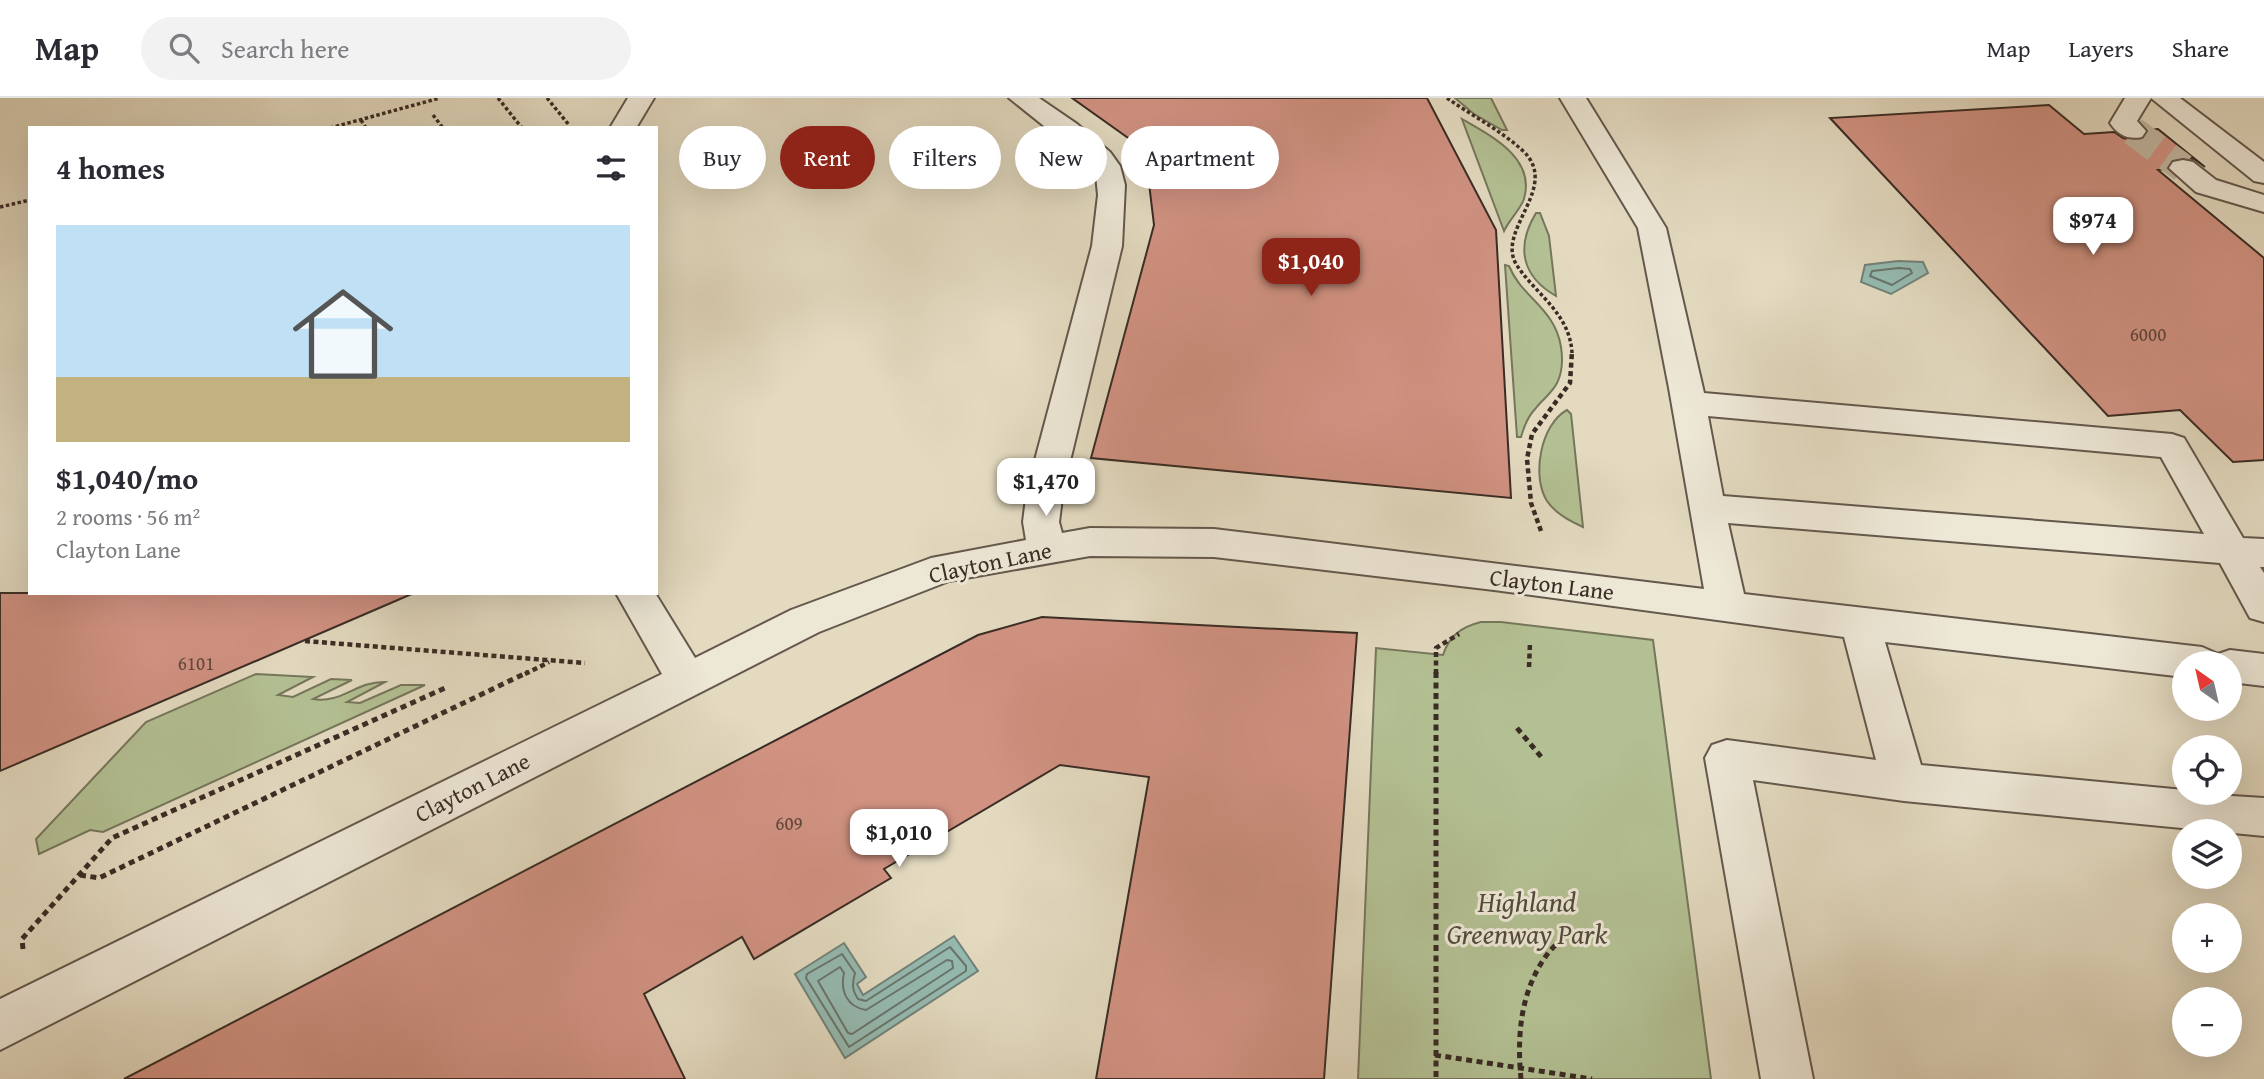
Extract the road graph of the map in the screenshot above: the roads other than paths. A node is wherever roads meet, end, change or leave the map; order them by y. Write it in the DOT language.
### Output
graph roads {
  1 [pos="641,98"];
  2 [pos="1023,98"];
  3 [pos="1573,98"];
  4 [pos="2138,98"];
  5 [pos="2164,98"];
  6 [pos="624,126"];
  7 [pos="2133,131"];
  8 [pos="2183,168"];
  9 [pos="2264,174"];
  10 [pos="2264,204"];
  11 [pos="1688,403"];
  12 [pos="1707,508"];
  13 [pos="1047,549"];
  14 [pos="2248,552"];
  15 [pos="636,595"];
  16 [pos="1727,606"];
  17 [pos="2264,607"];
  18 [pos="1860,624"];
  19 [pos="2172,660"];
  20 [pos="2242,667"];
  21 [pos="2264,670"];
  22 [pos="687,680"];
  23 [pos="1904,782"];
  24 [pos="2264,817"];
  25 [pos="0,1025"];
  26 [pos="1787,1079"];
  1 -- 6 [label="street"];
  2 -- 13 [label="street"];
  3 -- 11 [label="street"];
  4 -- 7 [label="street"];
  5 -- 9 [label="street"];
  8 -- 10 [label="street"];
  11 -- 12 [label="street"];
  11 -- 14 [label="street"];
  12 -- 14 [label="street"];
  12 -- 16 [label="street"];
  13 -- 16 [label="street, Clayton Lane"];
  13 -- 22 [label="street, Clayton Lane"];
  14 -- 17 [label="street"];
  15 -- 22 [label="street"];
  16 -- 18 [label="street, Clayton Lane"];
  18 -- 19 [label="street, Clayton Lane"];
  18 -- 23 [label="street"];
  20 -- 21 [label="street"];
  22 -- 25 [label="street, Clayton Lane"];
  23 -- 24 [label="street"];
  23 -- 26 [label="street"];
}
